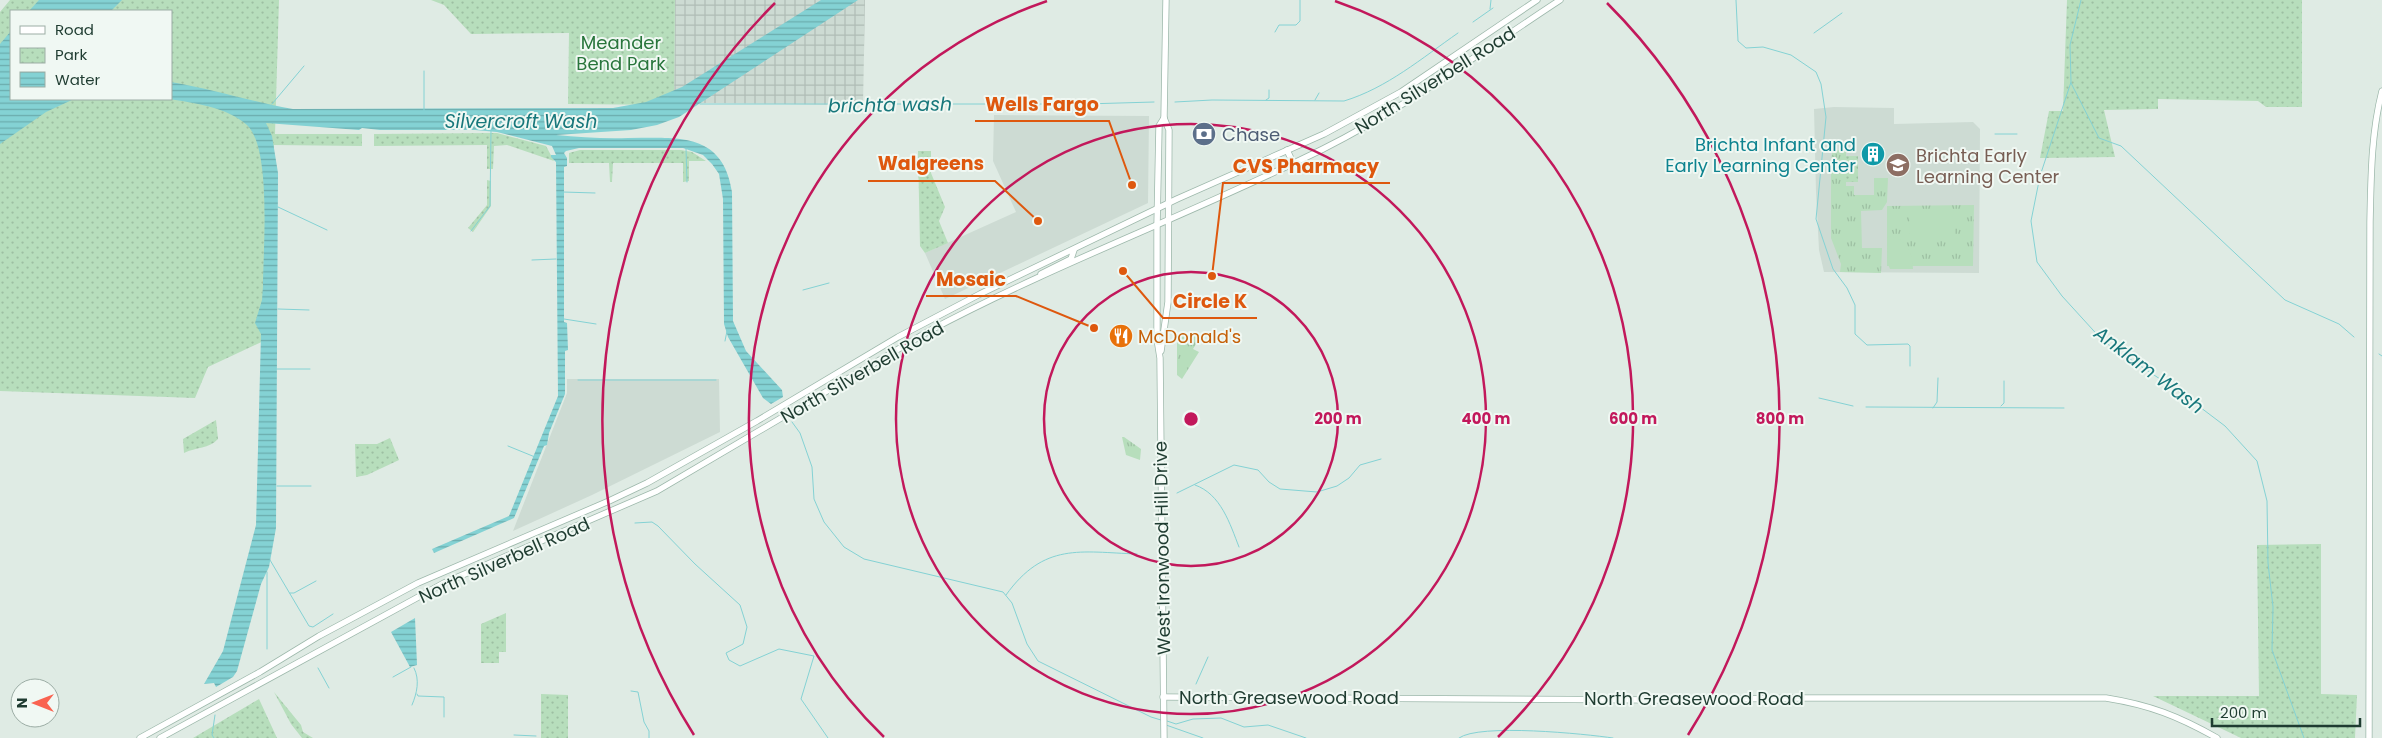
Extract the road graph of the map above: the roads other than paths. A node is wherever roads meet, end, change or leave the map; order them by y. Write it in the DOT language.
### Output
graph roads {
  1 [pos="1166,0"];
  2 [pos="1538,0"];
  3 [pos="1560,0"];
  4 [pos="2382,92"];
  5 [pos="1164,118"];
  6 [pos="1287,150"];
  7 [pos="1294,163"];
  8 [pos="1168,203"];
  9 [pos="1157,209"];
  10 [pos="1168,220"];
  11 [pos="1156,226"];
  12 [pos="1074,250"];
  13 [pos="1034,279"];
  14 [pos="1160,358"];
  15 [pos="1164,696"];
  16 [pos="1164,736"];
  17 [pos="140,738"];
  18 [pos="160,738"];
  19 [pos="2217,738"];
  20 [pos="2369,738"];
  1 -- 5 [label="main road"];
  2 -- 6 [label="main road, North Silverbell Road"];
  3 -- 7 [label="main road, North Silverbell Road"];
  4 -- 20 [label="main road"];
  5 -- 8 [label="main road, West Ironwood Hill Drive"];
  5 -- 9 [label="main road, West Ironwood Hill Drive"];
  6 -- 7 [label="main road"];
  6 -- 8 [label="main road, North Silverbell Road"];
  7 -- 10 [label="main road, North Silverbell Road"];
  8 -- 9 [label="main road, North Silverbell Road"];
  8 -- 10 [label="main road, West Ironwood Hill Drive"];
  9 -- 11 [label="main road, West Ironwood Hill Drive"];
  9 -- 12 [label="main road, North Silverbell Road"];
  10 -- 11 [label="main road, North Silverbell Road"];
  10 -- 14 [label="main road, West Ironwood Hill Drive"];
  11 -- 13 [label="main road, North Silverbell Road"];
  11 -- 14 [label="main road, West Ironwood Hill Drive"];
  12 -- 13 [label="main road"];
  12 -- 17 [label="main road, North Silverbell Road"];
  13 -- 18 [label="main road, North Silverbell Road"];
  14 -- 15 [label="main road, West Ironwood Hill Drive"];
  15 -- 16 [label="main road, West Ironwood Hill Drive"];
  15 -- 19 [label="main road, North Greasewood Road"];
}
